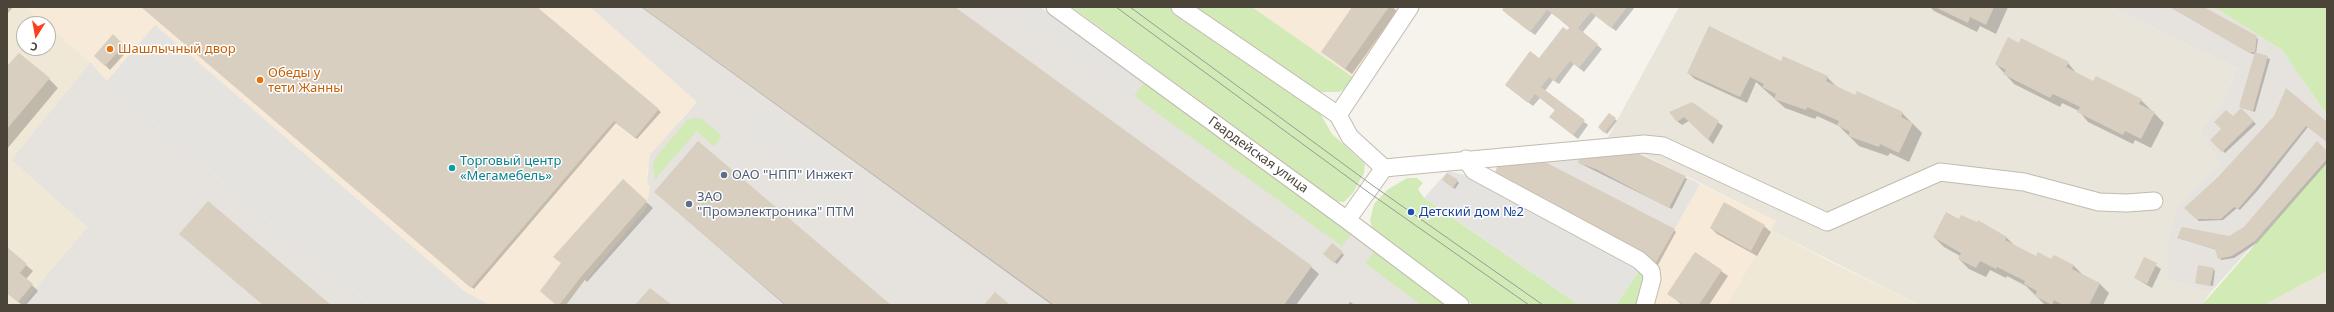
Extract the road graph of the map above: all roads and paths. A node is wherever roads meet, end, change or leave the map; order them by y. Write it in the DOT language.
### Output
graph roads {
  1 [pos="1055,7"];
  2 [pos="1180,7"];
  3 [pos="1410,7"];
  4 [pos="1338,115"];
  5 [pos="1466,159"];
  6 [pos="1384,168"];
  7 [pos="2154,201"];
  8 [pos="1347,220"];
  9 [pos="1460,305"];
  10 [pos="1645,305"];
  1 -- 8 [label="street, Гвардейская улица"];
  2 -- 4 [label="street"];
  3 -- 4 [label="street"];
  4 -- 6 [label="street"];
  5 -- 6 [label="street"];
  5 -- 7 [label="street"];
  5 -- 10 [label="street"];
  6 -- 8 [label="street"];
  8 -- 9 [label="street, Гвардейская улица"];
}
